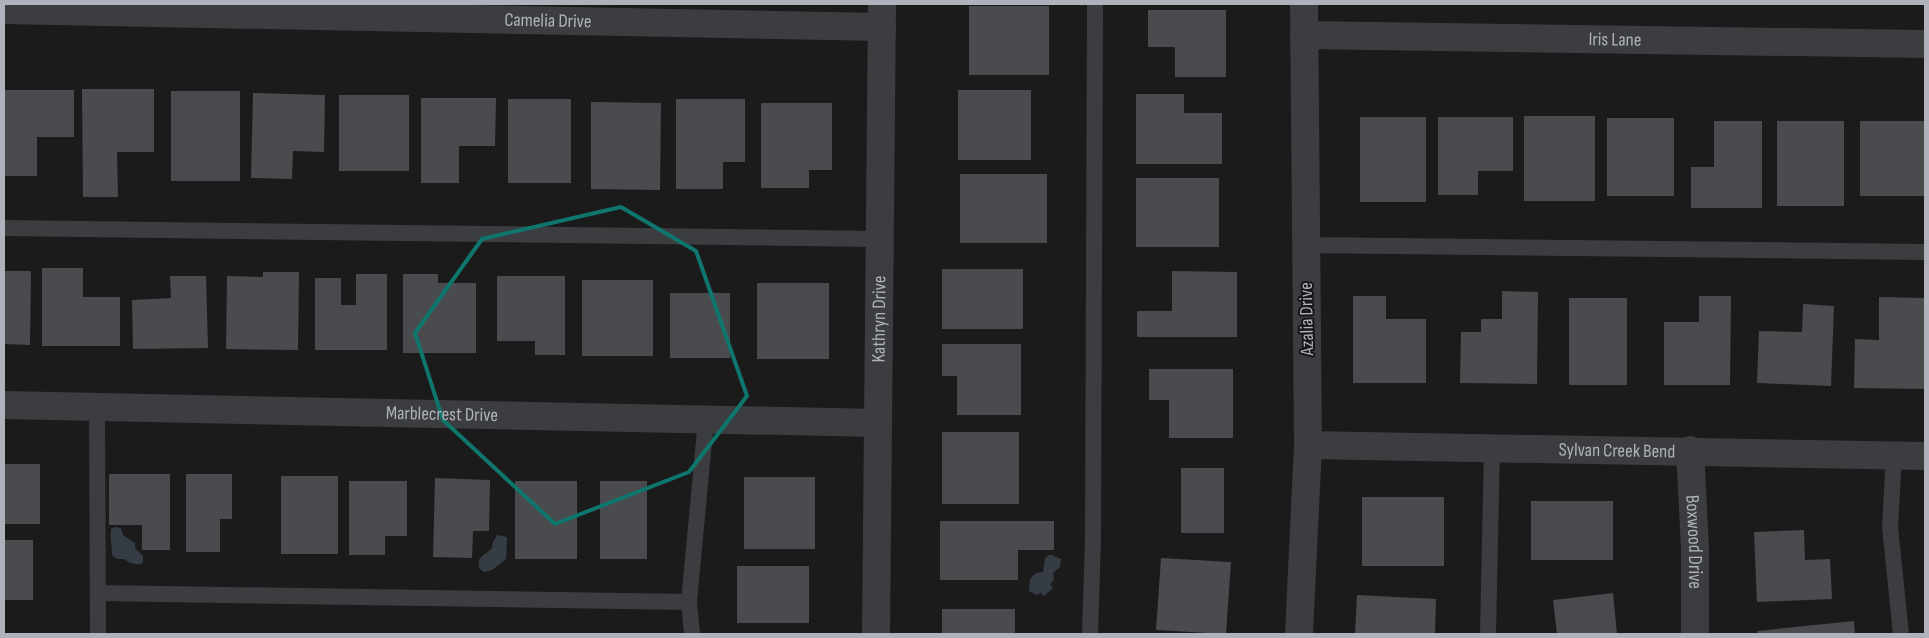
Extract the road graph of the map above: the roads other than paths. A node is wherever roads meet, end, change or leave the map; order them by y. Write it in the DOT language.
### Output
graph roads {
  1 [pos="1095,4"];
  2 [pos="1304,4"];
  3 [pos="4,10"];
  4 [pos="882,15"];
  5 [pos="1304,35"];
  6 [pos="1925,44"];
  7 [pos="4,228"];
  8 [pos="880,239"];
  9 [pos="1306,245"];
  10 [pos="1925,252"];
  11 [pos="4,405"];
  12 [pos="97,407"];
  13 [pos="706,420"];
  14 [pos="878,423"];
  15 [pos="1308,445"];
  16 [pos="1492,447"];
  17 [pos="1690,450"];
  18 [pos="1894,455"];
  19 [pos="1925,456"];
  20 [pos="98,594"];
  21 [pos="689,602"];
  22 [pos="98,634"];
  23 [pos="692,634"];
  24 [pos="876,634"];
  25 [pos="1090,634"];
  26 [pos="1299,634"];
  27 [pos="1488,634"];
  28 [pos="1695,634"];
  29 [pos="1901,634"];
  1 -- 25 [label="lane"];
  2 -- 5 [label="street, Azalia Drive"];
  3 -- 4 [label="street, Camelia Drive"];
  4 -- 8 [label="street, Kathryn Drive"];
  5 -- 6 [label="street, Iris Lane"];
  5 -- 9 [label="street, Azalia Drive"];
  7 -- 8 [label="lane"];
  8 -- 14 [label="street, Kathryn Drive"];
  9 -- 10 [label="lane"];
  9 -- 15 [label="street, Azalia Drive"];
  11 -- 12 [label="street, Marblecrest Drive"];
  12 -- 13 [label="street, Marblecrest Drive"];
  12 -- 20 [label="lane"];
  13 -- 14 [label="street, Marblecrest Drive"];
  13 -- 21 [label="lane"];
  14 -- 24 [label="street, Kathryn Drive"];
  15 -- 16 [label="street, Sylvan Creek Bend"];
  15 -- 26 [label="street, Azalia Drive"];
  16 -- 17 [label="street, Sylvan Creek Bend"];
  16 -- 27 [label="lane"];
  17 -- 18 [label="street, Sylvan Creek Bend"];
  17 -- 28 [label="street, Boxwood Drive"];
  18 -- 19 [label="street, Sylvan Creek Bend"];
  18 -- 29 [label="lane"];
  20 -- 21 [label="lane"];
  20 -- 22 [label="lane"];
  21 -- 23 [label="lane"];
}
